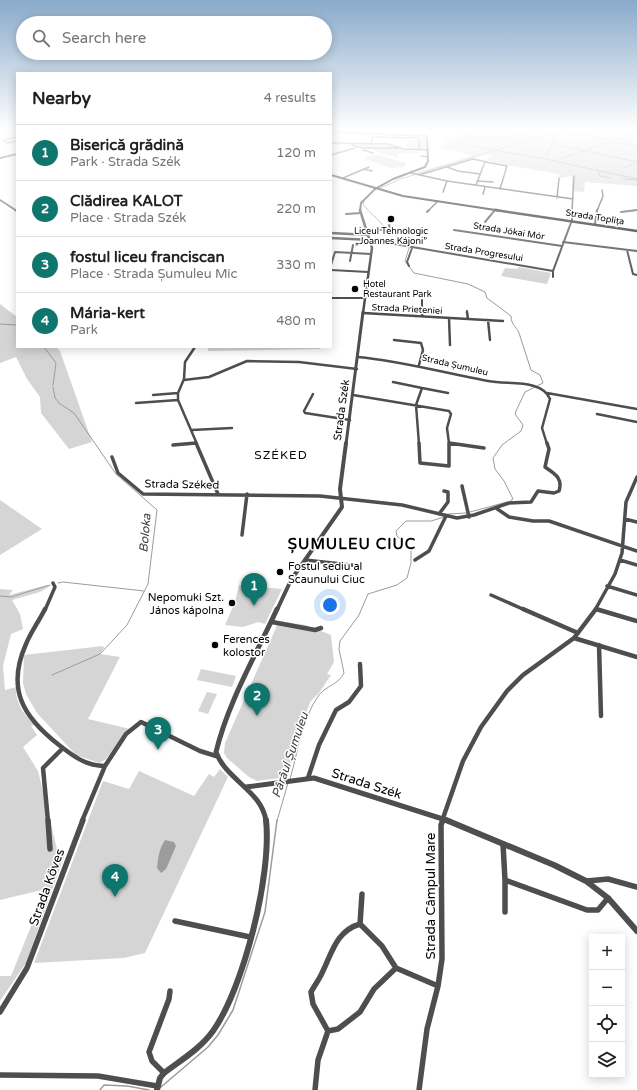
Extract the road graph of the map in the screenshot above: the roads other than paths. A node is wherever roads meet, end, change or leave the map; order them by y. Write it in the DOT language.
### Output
graph roads {
  1 [pos="478,180"];
  2 [pos="352,181"];
  3 [pos="389,181"];
  4 [pos="448,181"];
  5 [pos="485,181"];
  6 [pos="502,181"];
  7 [pos="559,181"];
  8 [pos="574,181"];
  9 [pos="493,182"];
  10 [pos="476,185"];
  11 [pos="485,186"];
  12 [pos="376,189"];
  13 [pos="500,189"];
  14 [pos="602,190"];
  15 [pos="443,192"];
  16 [pos="483,194"];
  17 [pos="557,198"];
  18 [pos="573,199"];
  19 [pos="0,200"];
  20 [pos="438,201"];
  21 [pos="496,209"];
  22 [pos="16,210"];
  23 [pos="637,210"];
  24 [pos="427,212"];
  25 [pos="620,212"];
  26 [pos="632,212"];
  27 [pos="361,213"];
  28 [pos="346,214"];
  29 [pos="633,217"];
  30 [pos="571,220"];
  31 [pos="485,222"];
  32 [pos="595,224"];
  33 [pos="389,225"];
  34 [pos="454,230"];
  35 [pos="637,231"];
  36 [pos="332,233"];
  37 [pos="368,233"];
  38 [pos="383,237"];
  39 [pos="332,238"];
  40 [pos="371,240"];
  41 [pos="563,242"];
  42 [pos="383,243"];
  43 [pos="353,245"];
  44 [pos="562,246"];
  45 [pos="410,248"];
  46 [pos="627,250"];
  47 [pos="637,251"];
  48 [pos="351,253"];
  49 [pos="371,254"];
  50 [pos="332,261"];
  51 [pos="350,261"];
  52 [pos="409,266"];
  53 [pos="332,270"];
  54 [pos="553,271"];
  55 [pos="368,272"];
  56 [pos="637,274"];
  57 [pos="553,277"];
  58 [pos="332,298"];
  59 [pos="365,298"];
  60 [pos="422,300"];
  61 [pos="467,311"];
  62 [pos="363,313"];
  63 [pos="422,316"];
  64 [pos="449,318"];
  65 [pos="468,319"];
  66 [pos="488,320"];
  67 [pos="502,321"];
  68 [pos="394,340"];
  69 [pos="490,340"];
  70 [pos="450,345"];
  71 [pos="194,348"];
  72 [pos="358,357"];
  73 [pos="419,365"];
  74 [pos="357,368"];
  75 [pos="184,380"];
  76 [pos="393,382"];
  77 [pos="422,388"];
  78 [pos="178,393"];
  79 [pos="448,393"];
  80 [pos="547,393"];
  81 [pos="313,394"];
  82 [pos="153,395"];
  83 [pos="353,395"];
  84 [pos="178,400"];
  85 [pos="136,403"];
  86 [pos="416,406"];
  87 [pos="637,409"];
  88 [pos="597,414"];
  89 [pos="350,420"];
  90 [pos="637,422"];
  91 [pos="232,428"];
  92 [pos="192,430"];
  93 [pos="196,442"];
  94 [pos="448,443"];
  95 [pos="173,445"];
  96 [pos="484,448"];
  97 [pos="112,457"];
  98 [pos="637,477"];
  99 [pos="462,486"];
  100 [pos="444,491"];
  101 [pos="218,494"];
  102 [pos="247,494"];
  103 [pos="340,498"];
  104 [pos="496,508"];
  105 [pos="438,514"];
  106 [pos="468,514"];
  107 [pos="446,516"];
  108 [pos="625,518"];
  109 [pos="637,522"];
  110 [pos="242,535"];
  111 [pos="624,548"];
  112 [pos="637,551"];
  113 [pos="305,560"];
  114 [pos="414,560"];
  115 [pos="620,560"];
  116 [pos="637,565"];
  117 [pos="360,566"];
  118 [pos="53,583"];
  119 [pos="607,586"];
  120 [pos="637,594"];
  121 [pos="491,595"];
  122 [pos="596,609"];
  123 [pos="637,621"];
  124 [pos="272,622"];
  125 [pos="321,628"];
  126 [pos="578,633"];
  127 [pos="574,638"];
  128 [pos="599,645"];
  129 [pos="637,657"];
  130 [pos="360,664"];
  131 [pos="601,716"];
  132 [pos="63,748"];
  133 [pos="216,756"];
  134 [pos="105,766"];
  135 [pos="308,778"];
  136 [pos="246,787"];
  137 [pos="443,819"];
  138 [pos="503,844"];
  139 [pos="50,848"];
  140 [pos="505,880"];
  141 [pos="586,881"];
  142 [pos="637,887"];
  143 [pos="362,894"];
  144 [pos="608,898"];
  145 [pos="506,912"];
  146 [pos="175,921"];
  147 [pos="360,924"];
  148 [pos="637,931"];
  149 [pos="250,937"];
  150 [pos="396,968"];
  151 [pos="438,986"];
  152 [pos="170,991"];
  153 [pos="0,1012"];
  154 [pos="328,1031"];
  155 [pos="164,1073"];
  156 [pos="0,1074"];
  157 [pos="157,1088"];
  158 [pos="315,1090"];
  159 [pos="419,1090"];
  1 -- 10 [label="street"];
  2 -- 12 [label="main road, Strada Toplița"];
  3 -- 12 [label="main road"];
  4 -- 10 [label="street"];
  4 -- 15 [label="street"];
  5 -- 9 [label="street"];
  6 -- 13 [label="street"];
  7 -- 17 [label="street"];
  8 -- 18 [label="street"];
  10 -- 11 [label="street"];
  11 -- 13 [label="street"];
  11 -- 16 [label="street"];
  12 -- 20 [label="main road, Strada Toplița"];
  12 -- 27 [label="street"];
  13 -- 17 [label="street"];
  14 -- 32 [label="street"];
  17 -- 18 [label="street"];
  18 -- 30 [label="street"];
  19 -- 22 [label="street"];
  20 -- 21 [label="main road, Strada Toplița"];
  20 -- 24 [label="street"];
  21 -- 30 [label="main road, Strada Toplița"];
  21 -- 31 [label="street"];
  23 -- 26 [label="street"];
  25 -- 26 [label="street"];
  26 -- 29 [label="street"];
  27 -- 28 [label="street"];
  27 -- 37 [label="street, Strada Szék"];
  30 -- 32 [label="main road, Strada Toplița"];
  30 -- 41 [label="street"];
  32 -- 35 [label="main road, Strada Toplița"];
  33 -- 37 [label="street"];
  34 -- 44 [label="street, Strada Jókai Mór"];
  36 -- 37 [label="street"];
  37 -- 40 [label="street, Strada Szék"];
  38 -- 42 [label="street"];
  39 -- 40 [label="street"];
  40 -- 42 [label="street, Strada Progresului"];
  40 -- 49 [label="street, Strada Szék"];
  41 -- 44 [label="street"];
  41 -- 46 [label="street"];
  42 -- 45 [label="street, Strada Progresului"];
  43 -- 48 [label="street"];
  44 -- 54 [label="street"];
  45 -- 52 [label="street"];
  45 -- 54 [label="street, Strada Progresului"];
  46 -- 47 [label="street"];
  46 -- 56 [label="street"];
  48 -- 49 [label="street"];
  48 -- 50 [label="street"];
  48 -- 51 [label="street"];
  49 -- 55 [label="street, Strada Szék"];
  53 -- 55 [label="street"];
  54 -- 57 [label="street"];
  55 -- 59 [label="street, Strada Szék"];
  58 -- 59 [label="street"];
  59 -- 62 [label="street, Strada Szék"];
  60 -- 63 [label="street"];
  61 -- 65 [label="street"];
  62 -- 63 [label="street, Strada Prieteniei"];
  62 -- 72 [label="street, Strada Szék"];
  63 -- 64 [label="street, Strada Prieteniei"];
  64 -- 65 [label="street, Strada Prieteniei"];
  64 -- 70 [label="street, Strada Prieteniei"];
  65 -- 66 [label="street, Strada Prieteniei"];
  66 -- 67 [label="street, Strada Prieteniei"];
  66 -- 69 [label="street"];
  68 -- 73 [label="street"];
  71 -- 75 [label="street"];
  72 -- 73 [label="street, Strada Șumuleu"];
  72 -- 74 [label="street, Strada Szék"];
  73 -- 80 [label="street, Strada Șumuleu"];
  74 -- 75 [label="street"];
  74 -- 83 [label="street, Strada Szék"];
  75 -- 78 [label="street"];
  76 -- 77 [label="street"];
  77 -- 79 [label="street"];
  77 -- 86 [label="street"];
  78 -- 82 [label="street"];
  78 -- 84 [label="street"];
  80 -- 87 [label="street, Strada Șumuleu"];
  80 -- 104 [label="street"];
  81 -- 89 [label="street"];
  83 -- 86 [label="street"];
  83 -- 89 [label="street, Strada Szék"];
  84 -- 85 [label="street"];
  84 -- 92 [label="street"];
  86 -- 94 [label="street"];
  86 -- 94 [label="street"];
  88 -- 90 [label="street"];
  89 -- 103 [label="street, Strada Szék"];
  91 -- 92 [label="street"];
  92 -- 93 [label="street"];
  93 -- 95 [label="street"];
  93 -- 101 [label="street"];
  94 -- 96 [label="street"];
  97 -- 101 [label="street, Strada Széked"];
  98 -- 108 [label="street, Strada Câmpul Mare"];
  99 -- 106 [label="street"];
  100 -- 105 [label="street"];
  101 -- 102 [label="street, Strada Széked"];
  102 -- 103 [label="street, Strada Széked"];
  102 -- 110 [label="street"];
  103 -- 105 [label="street"];
  103 -- 113 [label="street, Strada Szék"];
  104 -- 106 [label="street"];
  104 -- 111 [label="street"];
  105 -- 107 [label="street"];
  106 -- 107 [label="street"];
  107 -- 114 [label="street"];
  108 -- 109 [label="street"];
  108 -- 111 [label="street, Strada Câmpul Mare"];
  111 -- 112 [label="street"];
  111 -- 115 [label="street, Strada Câmpul Mare"];
  113 -- 117 [label="street"];
  113 -- 124 [label="street, Strada Szék"];
  115 -- 116 [label="street"];
  115 -- 119 [label="street, Strada Câmpul Mare"];
  118 -- 132 [label="street"];
  119 -- 120 [label="street"];
  119 -- 122 [label="street, Strada Câmpul Mare"];
  121 -- 126 [label="street"];
  122 -- 123 [label="street"];
  122 -- 126 [label="street, Strada Câmpul Mare"];
  124 -- 125 [label="street"];
  124 -- 133 [label="street, Strada Szék"];
  126 -- 127 [label="street, Strada Câmpul Mare"];
  127 -- 128 [label="street"];
  127 -- 137 [label="street, Strada Câmpul Mare"];
  128 -- 129 [label="street"];
  128 -- 131 [label="street"];
  130 -- 135 [label="street"];
  132 -- 134 [label="street"];
  132 -- 139 [label="street"];
  133 -- 134 [label="street, Strada Köves"];
  133 -- 136 [label="street"];
  134 -- 153 [label="street, Strada Köves"];
  135 -- 136 [label="street, Strada Szék"];
  135 -- 137 [label="street, Strada Szék"];
  136 -- 149 [label="street"];
  137 -- 138 [label="street, Strada Szék"];
  137 -- 151 [label="street, Strada Câmpul Mare"];
  138 -- 140 [label="street"];
  138 -- 141 [label="street, Strada Szék"];
  140 -- 144 [label="street"];
  140 -- 145 [label="street"];
  141 -- 142 [label="street"];
  141 -- 144 [label="street, Strada Szék"];
  143 -- 147 [label="street"];
  144 -- 148 [label="street, Strada Szék"];
  146 -- 149 [label="street"];
  147 -- 150 [label="street"];
  147 -- 154 [label="street"];
  149 -- 155 [label="street"];
  150 -- 151 [label="street"];
  150 -- 154 [label="street"];
  151 -- 159 [label="street, Strada Câmpul Mare"];
  152 -- 155 [label="street"];
  154 -- 158 [label="street"];
  155 -- 157 [label="street"];
  156 -- 157 [label="street"];
}
